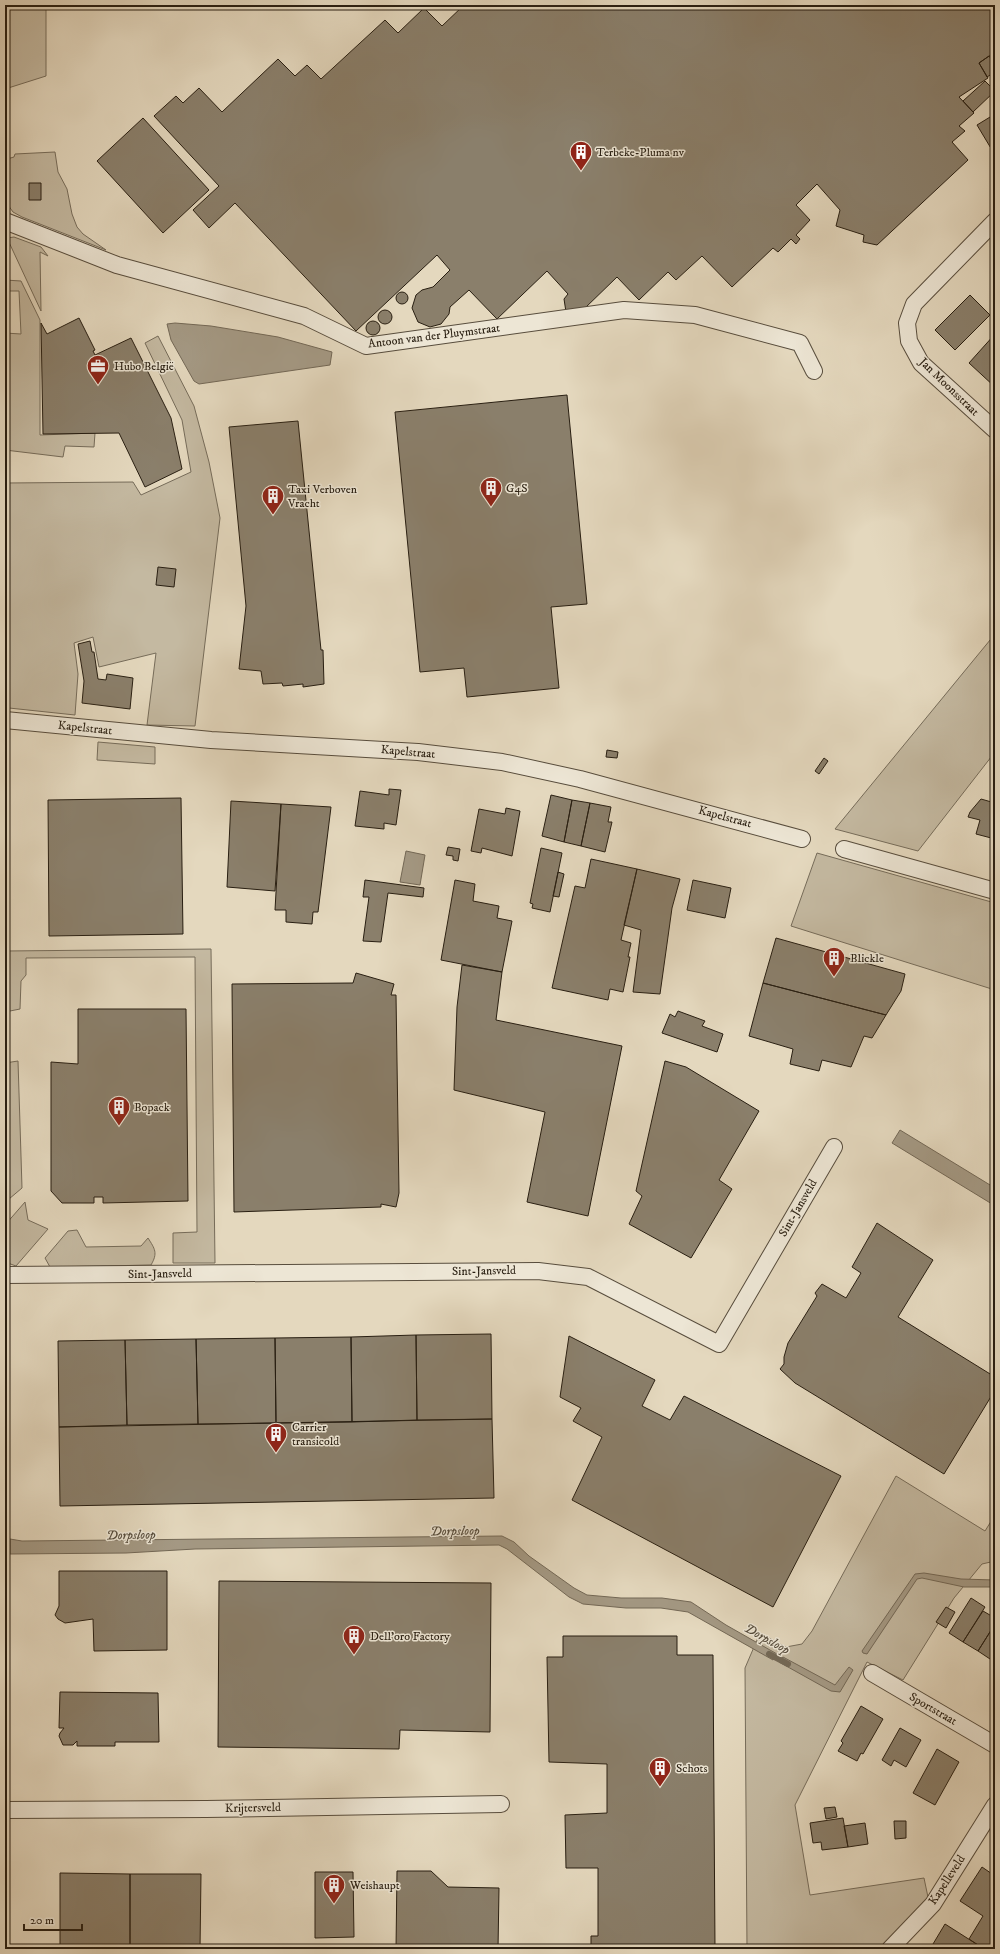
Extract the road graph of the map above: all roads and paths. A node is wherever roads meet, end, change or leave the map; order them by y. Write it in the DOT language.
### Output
graph roads {
  1 [pos="995,220"];
  2 [pos="5,221"];
  3 [pos="814,371"];
  4 [pos="995,430"];
  5 [pos="5,720"];
  6 [pos="802,839"];
  7 [pos="844,849"];
  8 [pos="995,892"];
  9 [pos="834,1147"];
  10 [pos="5,1276"];
  11 [pos="872,1673"];
  12 [pos="995,1745"];
  13 [pos="501,1804"];
  14 [pos="995,1805"];
  15 [pos="5,1810"];
  16 [pos="890,1949"];
  1 -- 4 [label="street, Jan Moonsstraat"];
  2 -- 3 [label="street, Antoon van der Pluymstraat"];
  5 -- 6 [label="street, Kapelstraat"];
  7 -- 8 [label="street"];
  9 -- 10 [label="street, Sint-Jansveld"];
  11 -- 12 [label="street, Sportstraat"];
  13 -- 15 [label="street, Krijtersveld"];
  14 -- 16 [label="street, Kapelleveld"];
}
